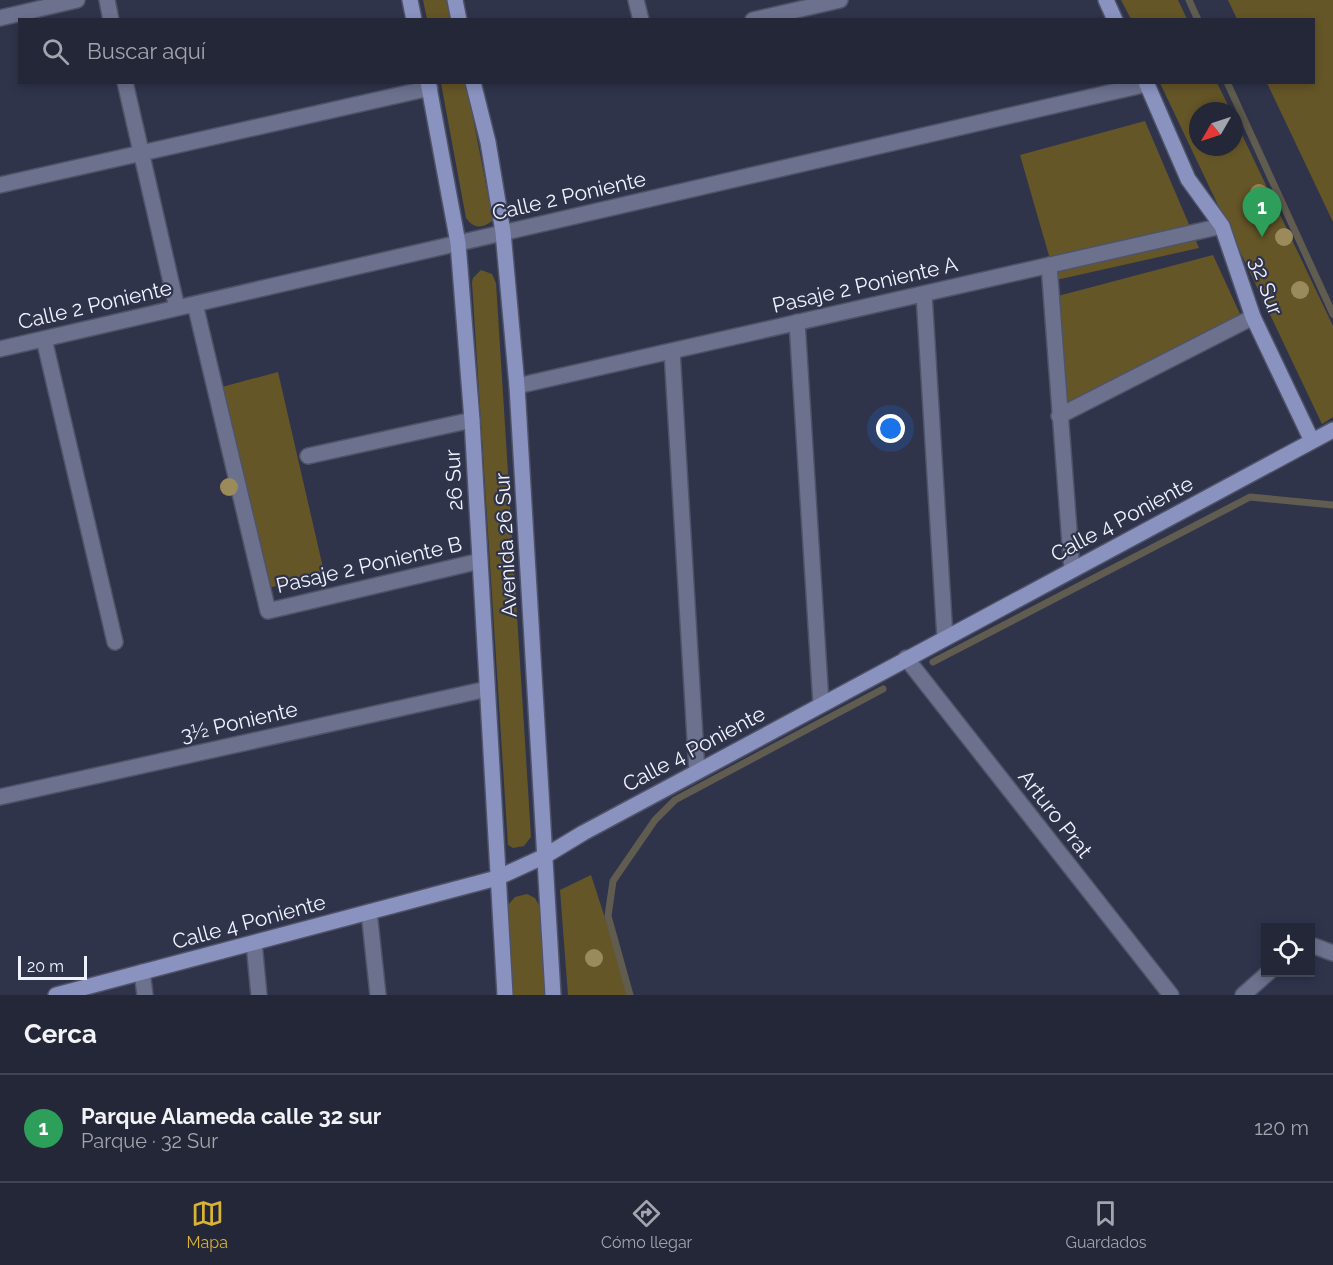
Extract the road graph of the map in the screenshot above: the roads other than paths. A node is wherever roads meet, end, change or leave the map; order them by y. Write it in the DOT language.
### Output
graph roads {
  1 [pos="77,0"];
  2 [pos="106,0"];
  3 [pos="410,0"];
  4 [pos="455,0"];
  5 [pos="636,0"];
  6 [pos="840,0"];
  7 [pos="1106,0"];
  8 [pos="783,6"];
  9 [pos="0,18"];
  10 [pos="110,18"];
  11 [pos="414,18"];
  12 [pos="459,18"];
  13 [pos="640,18"];
  14 [pos="757,18"];
  15 [pos="1114,18"];
  16 [pos="126,84"];
  17 [pos="474,84"];
  18 [pos="1142,84"];
  19 [pos="1146,84"];
  20 [pos="429,85"];
  21 [pos="142,153"];
  22 [pos="0,185"];
  23 [pos="1222,226"];
  24 [pos="503,232"];
  25 [pos="458,243"];
  26 [pos="1049,265"];
  27 [pos="924,294"];
  28 [pos="195,304"];
  29 [pos="177,308"];
  30 [pos="1253,317"];
  31 [pos="797,322"];
  32 [pos="44,339"];
  33 [pos="0,349"];
  34 [pos="672,351"];
  35 [pos="517,386"];
  36 [pos="1059,417"];
  37 [pos="472,420"];
  38 [pos="1333,430"];
  39 [pos="1312,441"];
  40 [pos="308,456"];
  41 [pos="480,561"];
  42 [pos="1072,570"];
  43 [pos="945,638"];
  44 [pos="115,642"];
  45 [pos="906,658"];
  46 [pos="487,689"];
  47 [pos="821,704"];
  48 [pos="697,772"];
  49 [pos="0,797"];
  50 [pos="545,856"];
  51 [pos="497,878"];
  52 [pos="369,912"];
  53 [pos="254,942"];
  54 [pos="1315,946"];
  55 [pos="1333,953"];
  56 [pos="142,972"];
  57 [pos="1263,977"];
  58 [pos="56,995"];
  59 [pos="145,995"];
  60 [pos="259,995"];
  61 [pos="378,995"];
  62 [pos="505,995"];
  63 [pos="553,995"];
  64 [pos="1171,995"];
  65 [pos="1243,995"];
  1 -- 9 [label="street"];
  2 -- 10 [label="street"];
  3 -- 11 [label="street"];
  4 -- 12 [label="street"];
  5 -- 13 [label="street"];
  6 -- 8 [label="street"];
  7 -- 15 [label="street"];
  8 -- 14 [label="street"];
  16 -- 21 [label="street"];
  17 -- 24 [label="street"];
  18 -- 24 [label="street, Calle 2 Poniente"];
  19 -- 23 [label="street, 32 Sur"];
  20 -- 21 [label="street"];
  20 -- 25 [label="street, 26 Sur"];
  21 -- 22 [label="street"];
  21 -- 29 [label="street"];
  23 -- 26 [label="street, Pasaje 2 Poniente A"];
  23 -- 30 [label="street, 32 Sur"];
  24 -- 25 [label="street, Calle 2 Poniente"];
  24 -- 35 [label="street, Avenida 26 Sur"];
  25 -- 28 [label="street, Calle 2 Poniente"];
  25 -- 37 [label="street, 26 Sur"];
  26 -- 27 [label="street, Pasaje 2 Poniente A"];
  26 -- 36 [label="street"];
  27 -- 31 [label="street, Pasaje 2 Poniente A"];
  27 -- 43 [label="street"];
  28 -- 29 [label="street, Calle 2 Poniente"];
  28 -- 41 [label="street, Pasaje 2 Poniente B"];
  29 -- 32 [label="street, Calle 2 Poniente"];
  30 -- 36 [label="street"];
  30 -- 39 [label="street, 32 Sur"];
  31 -- 34 [label="street, Pasaje 2 Poniente A"];
  31 -- 47 [label="street"];
  32 -- 33 [label="street, Calle 2 Poniente"];
  32 -- 44 [label="street"];
  34 -- 35 [label="street, Pasaje 2 Poniente A"];
  34 -- 48 [label="street"];
  35 -- 50 [label="street, Avenida 26 Sur"];
  36 -- 42 [label="street"];
  37 -- 40 [label="street"];
  37 -- 41 [label="street, 26 Sur"];
  38 -- 39 [label="street, Calle 4 Poniente"];
  39 -- 42 [label="street, Calle 4 Poniente"];
  41 -- 46 [label="street, 26 Sur"];
  42 -- 43 [label="street, Calle 4 Poniente"];
  43 -- 45 [label="street, Calle 4 Poniente"];
  45 -- 47 [label="street, Calle 4 Poniente"];
  45 -- 64 [label="street, Arturo Prat"];
  46 -- 49 [label="street, 3½ Poniente"];
  46 -- 51 [label="street, 26 Sur"];
  47 -- 48 [label="street, Calle 4 Poniente"];
  48 -- 50 [label="street, Calle 4 Poniente"];
  50 -- 51 [label="street, Calle 4 Poniente"];
  50 -- 63 [label="street"];
  51 -- 52 [label="street, Calle 4 Poniente"];
  51 -- 62 [label="street"];
  52 -- 53 [label="street, Calle 4 Poniente"];
  52 -- 61 [label="street"];
  53 -- 56 [label="street, Calle 4 Poniente"];
  53 -- 60 [label="street"];
  54 -- 55 [label="street"];
  56 -- 58 [label="street, Calle 4 Poniente"];
  56 -- 59 [label="street"];
  57 -- 65 [label="street"];
}
